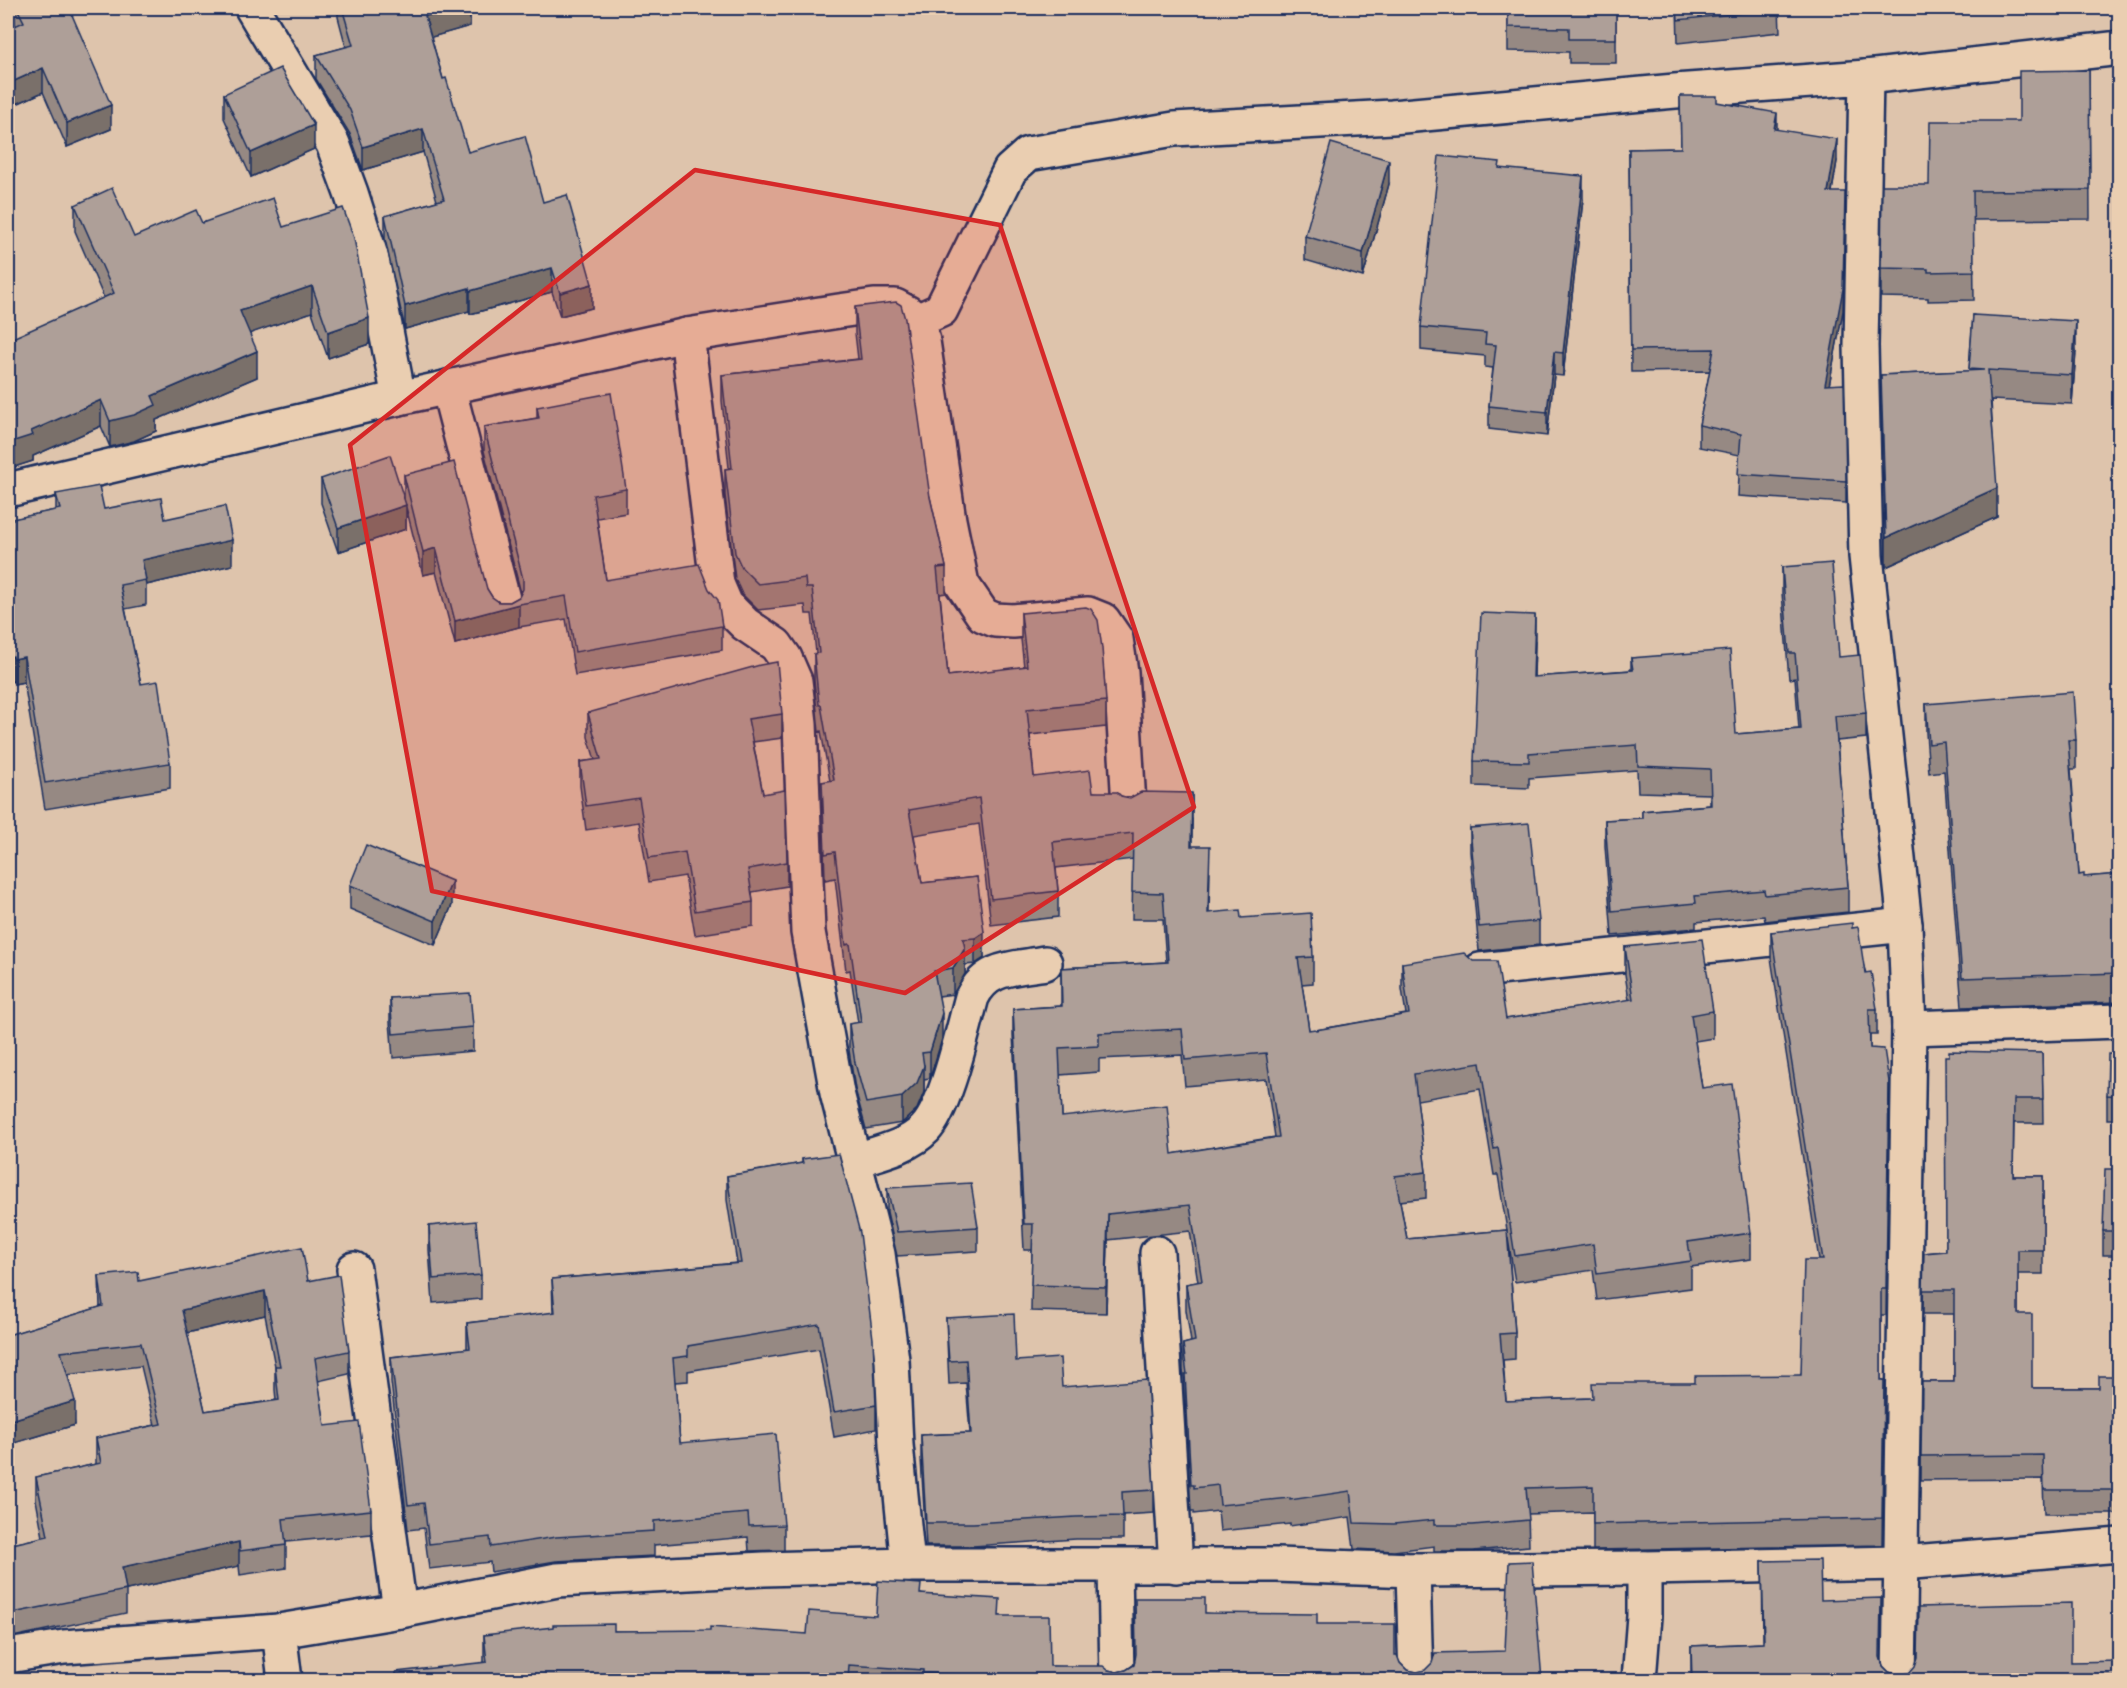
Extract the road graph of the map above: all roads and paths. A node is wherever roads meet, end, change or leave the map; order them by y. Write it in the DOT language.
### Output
graph roads {
  1 [pos="252,8"];
  2 [pos="2120,48"];
  3 [pos="1866,77"];
  4 [pos="917,321"];
  5 [pos="687,335"];
  6 [pos="448,387"];
  7 [pos="399,398"];
  8 [pos="8,489"];
  9 [pos="505,607"];
  10 [pos="1129,805"];
  11 [pos="1905,925"];
  12 [pos="1045,963"];
  13 [pos="1480,970"];
  14 [pos="2120,1022"];
  15 [pos="1909,1028"];
  16 [pos="854,1161"];
  17 [pos="1157,1253"];
  18 [pos="354,1269"];
  19 [pos="2120,1545"];
  20 [pos="1901,1563"];
  21 [pos="908,1565"];
  22 [pos="1115,1566"];
  23 [pos="1176,1566"];
  24 [pos="1644,1568"];
  25 [pos="1413,1570"];
  26 [pos="400,1611"];
  27 [pos="279,1631"];
  28 [pos="8,1656"];
  29 [pos="285,1680"];
  30 [pos="1117,1680"];
  31 [pos="1416,1680"];
  32 [pos="1639,1680"];
  33 [pos="1899,1680"];
  1 -- 7 [label="street"];
  2 -- 3 [label="street"];
  3 -- 4 [label="street"];
  3 -- 11 [label="street"];
  4 -- 5 [label="street"];
  4 -- 10 [label="street"];
  5 -- 6 [label="street"];
  5 -- 16 [label="street"];
  6 -- 7 [label="street"];
  6 -- 9 [label="street"];
  7 -- 8 [label="street"];
  11 -- 13 [label="street"];
  11 -- 15 [label="street"];
  12 -- 16 [label="street"];
  14 -- 15 [label="street"];
  15 -- 20 [label="street"];
  16 -- 21 [label="street"];
  17 -- 23 [label="street"];
  18 -- 26 [label="street"];
  19 -- 20 [label="street"];
  20 -- 24 [label="street"];
  20 -- 33 [label="street"];
  21 -- 22 [label="street"];
  21 -- 26 [label="street"];
  22 -- 23 [label="street"];
  22 -- 30 [label="street"];
  23 -- 25 [label="street"];
  24 -- 25 [label="street"];
  24 -- 32 [label="street"];
  25 -- 31 [label="street"];
  26 -- 27 [label="street"];
  27 -- 28 [label="street"];
  27 -- 29 [label="street"];
}
